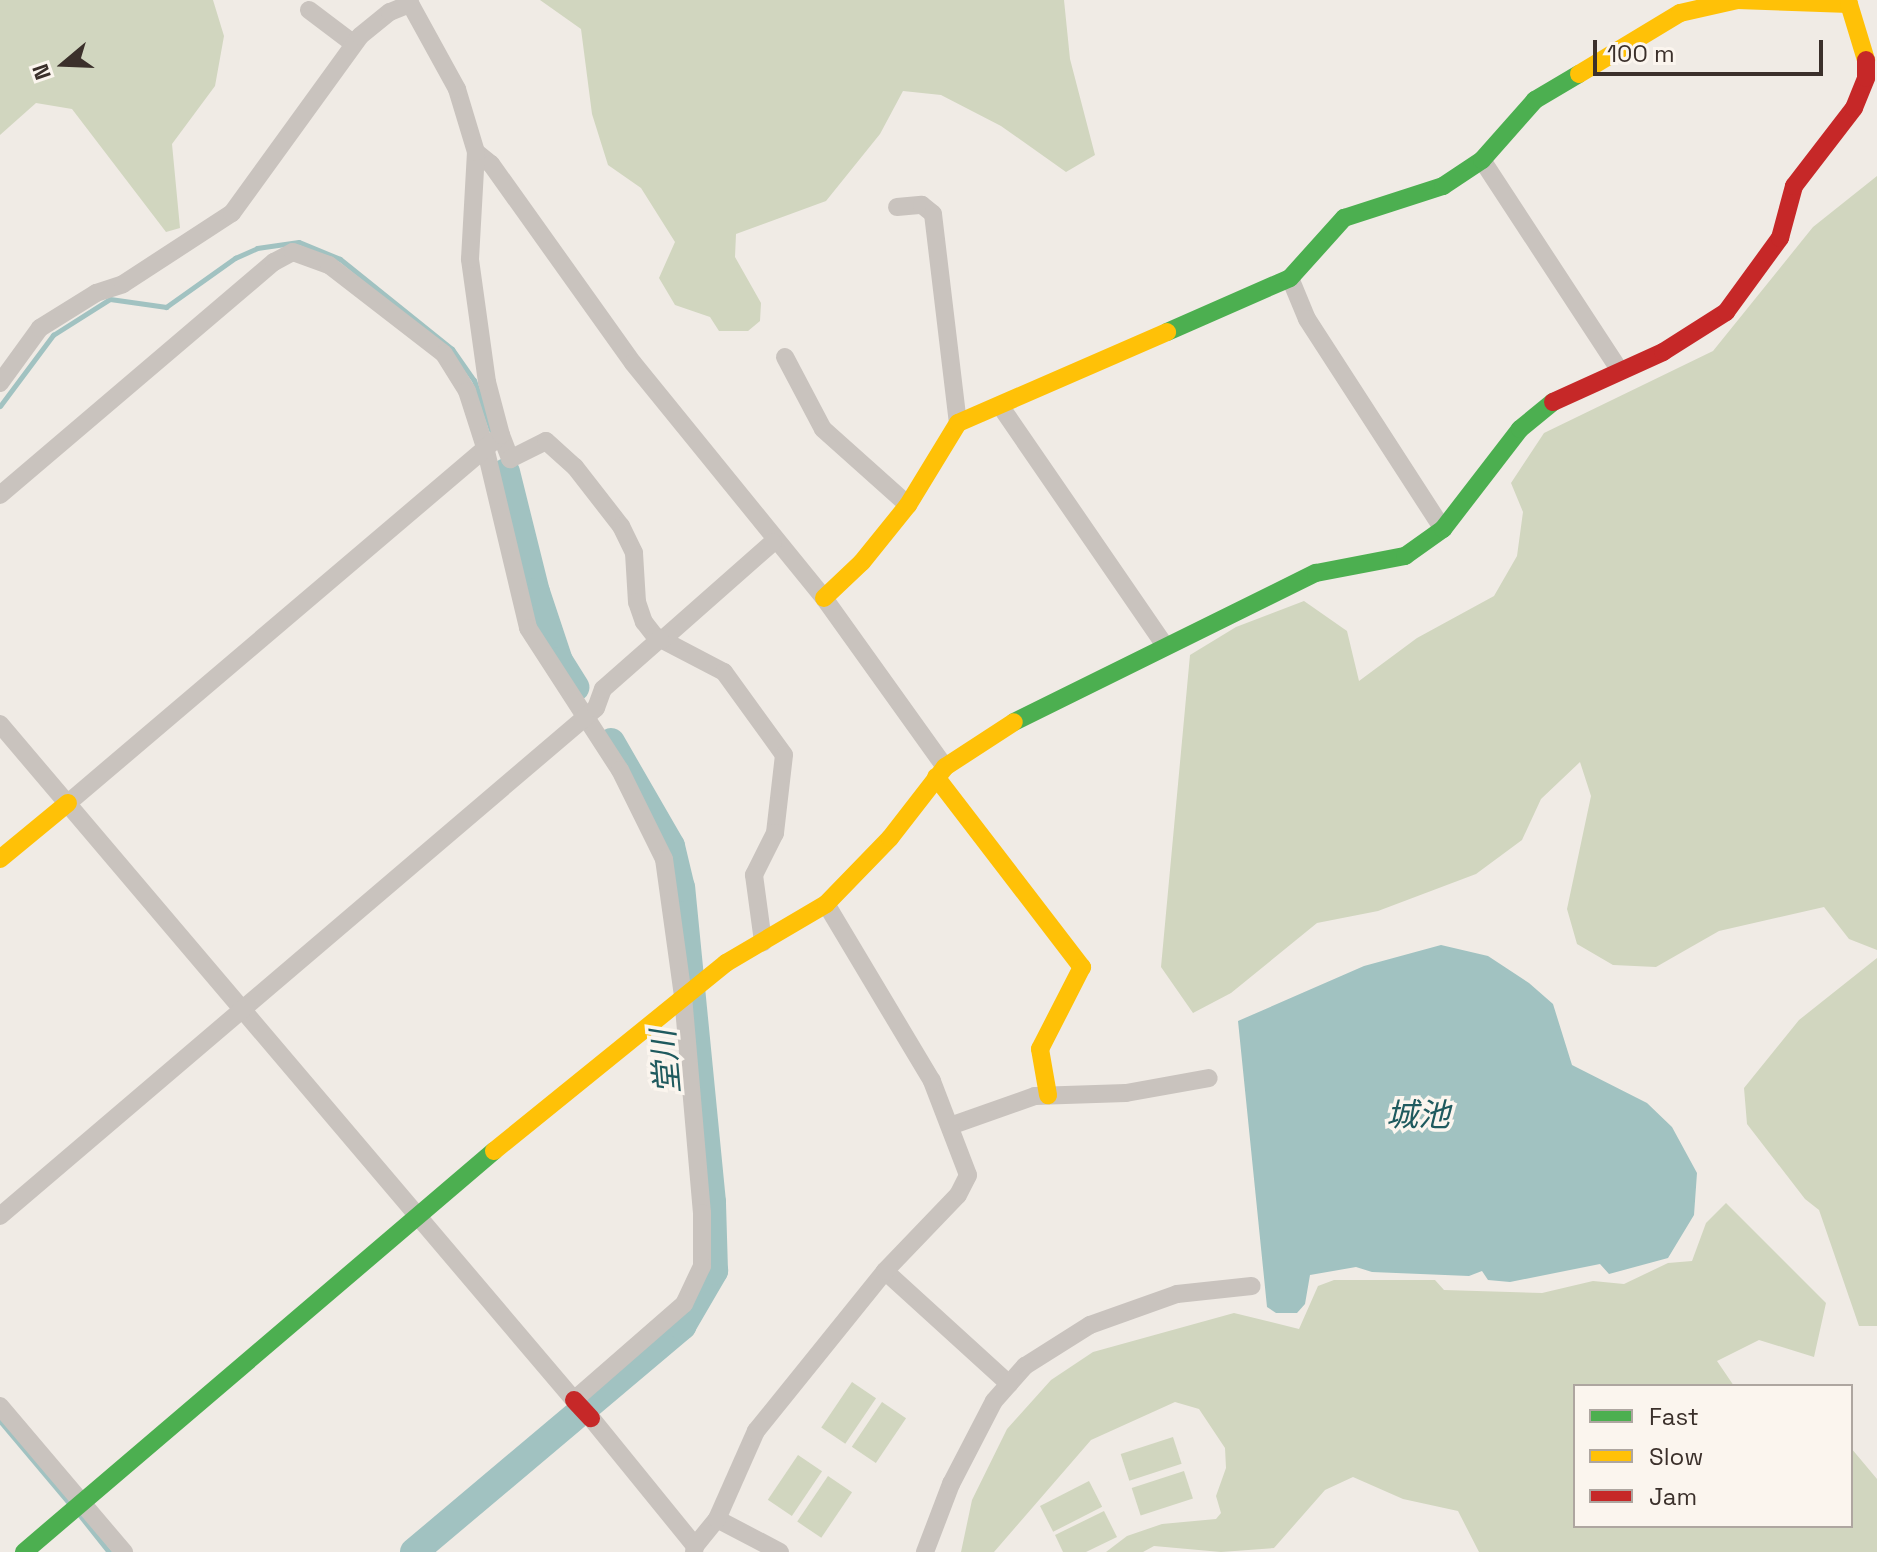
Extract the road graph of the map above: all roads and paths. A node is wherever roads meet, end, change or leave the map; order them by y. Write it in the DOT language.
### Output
graph roads {
  1 [pos="1842,0"];
  2 [pos="409,2"];
  3 [pos="309,10"];
  4 [pos="354,44"];
  5 [pos="1871,47"];
  6 [pos="476,152"];
  7 [pos="1482,160"];
  8 [pos="897,207"];
  9 [pos="1290,278"];
  10 [pos="785,357"];
  11 [pos="1619,369"];
  12 [pos="0,383"];
  13 [pos="1001,407"];
  14 [pos="958,423"];
  15 [pos="493,441"];
  16 [pos="0,495"];
  17 [pos="908,505"];
  18 [pos="1443,529"];
  19 [pos="773,542"];
  20 [pos="824,598"];
  21 [pos="661,640"];
  22 [pos="1165,646"];
  23 [pos="589,714"];
  24 [pos="0,724"];
  25 [pos="940,772"];
  26 [pos="68,803"];
  27 [pos="0,859"];
  28 [pos="826,904"];
  29 [pos="763,942"];
  30 [pos="683,996"];
  31 [pos="243,1010"];
  32 [pos="1209,1078"];
  33 [pos="1048,1095"];
  34 [pos="950,1126"];
  35 [pos="416,1215"];
  36 [pos="0,1216"];
  37 [pos="885,1271"];
  38 [pos="1252,1286"];
  39 [pos="1009,1384"];
  40 [pos="574,1400"];
  41 [pos="0,1406"];
  42 [pos="81,1503"];
  43 [pos="717,1519"];
  44 [pos="694,1549"];
  45 [pos="24,1552"];
  46 [pos="124,1552"];
  47 [pos="780,1552"];
  48 [pos="925,1552"];
  1 -- 5 [label="street"];
  1 -- 7 [label="street"];
  2 -- 4 [label="street"];
  2 -- 6 [label="street"];
  3 -- 4 [label="street"];
  4 -- 12 [label="street"];
  5 -- 11 [label="street"];
  6 -- 15 [label="street"];
  6 -- 19 [label="street"];
  7 -- 9 [label="street"];
  7 -- 11 [label="street"];
  8 -- 14 [label="street"];
  9 -- 13 [label="street"];
  9 -- 18 [label="street"];
  10 -- 17 [label="street"];
  11 -- 18 [label="street"];
  13 -- 14 [label="street"];
  13 -- 22 [label="street"];
  14 -- 17 [label="street"];
  15 -- 16 [label="street"];
  15 -- 21 [label="street"];
  15 -- 23 [label="street"];
  15 -- 26 [label="street"];
  17 -- 20 [label="street"];
  18 -- 22 [label="street"];
  19 -- 20 [label="street"];
  19 -- 21 [label="street"];
  20 -- 25 [label="street"];
  21 -- 23 [label="street"];
  21 -- 29 [label="street"];
  22 -- 25 [label="street"];
  23 -- 30 [label="street"];
  23 -- 31 [label="street"];
  24 -- 26 [label="street"];
  25 -- 28 [label="street"];
  25 -- 33 [label="street"];
  26 -- 27 [label="street"];
  26 -- 31 [label="street"];
  28 -- 29 [label="street"];
  28 -- 34 [label="street"];
  29 -- 30 [label="street"];
  30 -- 35 [label="street"];
  30 -- 40 [label="street"];
  31 -- 35 [label="street"];
  31 -- 36 [label="street"];
  32 -- 33 [label="street"];
  33 -- 34 [label="street"];
  34 -- 37 [label="street"];
  35 -- 40 [label="street"];
  35 -- 42 [label="street"];
  37 -- 39 [label="street"];
  37 -- 43 [label="street"];
  38 -- 39 [label="street"];
  39 -- 48 [label="street"];
  40 -- 44 [label="street"];
  41 -- 42 [label="street"];
  42 -- 45 [label="street"];
  42 -- 46 [label="street"];
  43 -- 44 [label="street"];
  43 -- 47 [label="street"];
}
